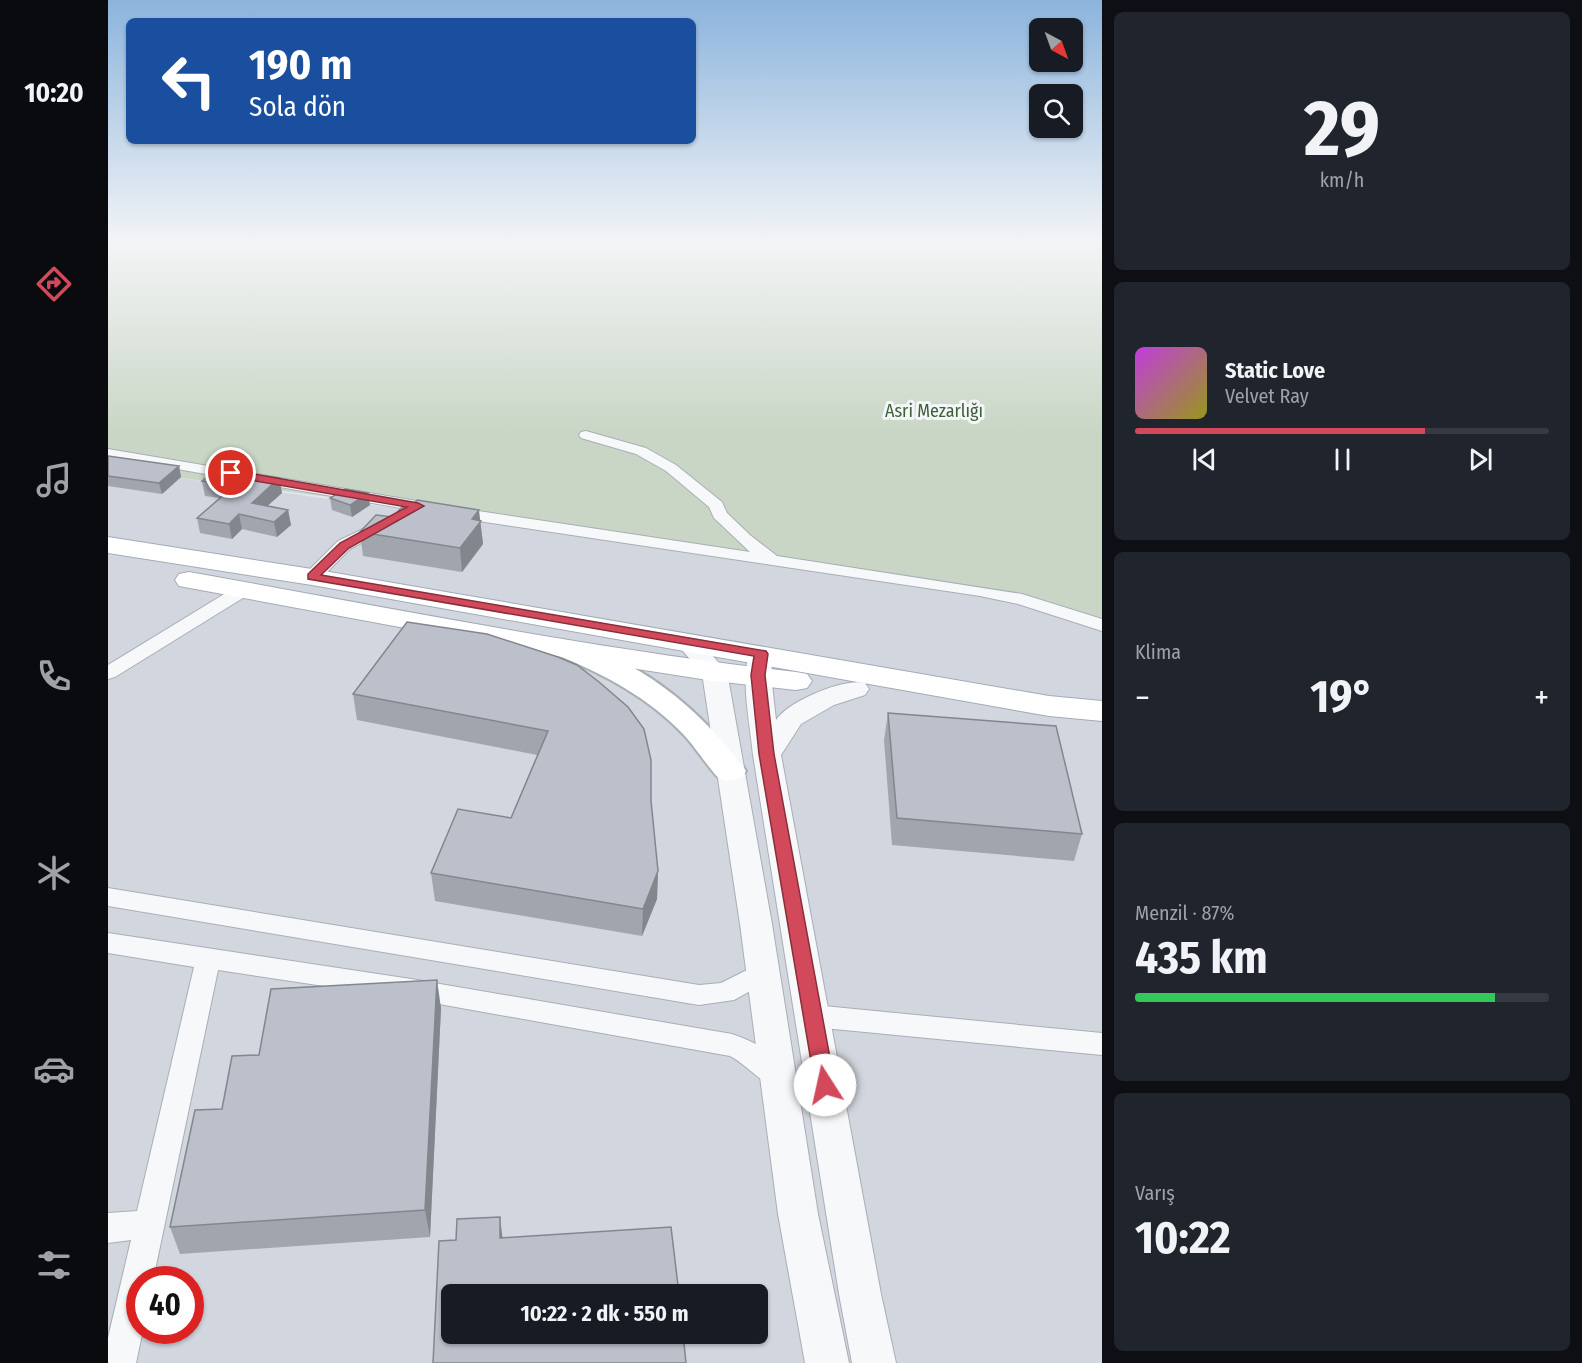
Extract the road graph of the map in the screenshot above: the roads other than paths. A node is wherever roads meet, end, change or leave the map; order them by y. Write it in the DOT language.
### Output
graph roads {
  1 [pos="586,435"];
  2 [pos="110,455"];
  3 [pos="418,506"];
  4 [pos="108,545"];
  5 [pos="772,560"];
  6 [pos="108,566"];
  7 [pos="312,577"];
  8 [pos="245,589"];
  9 [pos="1102,625"];
  10 [pos="687,642"];
  11 [pos="567,649"];
  12 [pos="760,664"];
  13 [pos="714,672"];
  14 [pos="108,673"];
  15 [pos="856,689"];
  16 [pos="1102,711"];
  17 [pos="1102,730"];
  18 [pos="767,754"];
  19 [pos="730,771"];
  20 [pos="108,897"];
  21 [pos="108,943"];
  22 [pos="207,960"];
  23 [pos="763,972"];
  24 [pos="813,1016"];
  25 [pos="1102,1044"];
  26 [pos="777,1078"];
  27 [pos="150,1224"];
  28 [pos="108,1228"];
  29 [pos="119,1363"];
  30 [pos="827,1363"];
  31 [pos="874,1363"];
  1 -- 5 [label="street"];
  2 -- 3 [label="street"];
  3 -- 5 [label="street"];
  3 -- 7 [label="street"];
  4 -- 7 [label="main road"];
  5 -- 9 [label="street"];
  6 -- 8 [label="main road"];
  7 -- 10 [label="main road"];
  8 -- 11 [label="main road"];
  8 -- 14 [label="street"];
  10 -- 12 [label="main road"];
  10 -- 13 [label="street"];
  11 -- 13 [label="main road"];
  11 -- 19 [label="main road"];
  12 -- 13 [label="main road"];
  12 -- 15 [label="main road"];
  12 -- 16 [label="main road"];
  12 -- 18 [label="street"];
  13 -- 19 [label="street"];
  15 -- 17 [label="main road"];
  15 -- 18 [label="street"];
  18 -- 24 [label="street"];
  19 -- 23 [label="street"];
  20 -- 23 [label="street"];
  21 -- 22 [label="street"];
  22 -- 26 [label="street"];
  22 -- 27 [label="street"];
  23 -- 26 [label="street"];
  24 -- 25 [label="street"];
  24 -- 31 [label="street"];
  26 -- 30 [label="street"];
  27 -- 28 [label="street"];
  27 -- 29 [label="street"];
}
